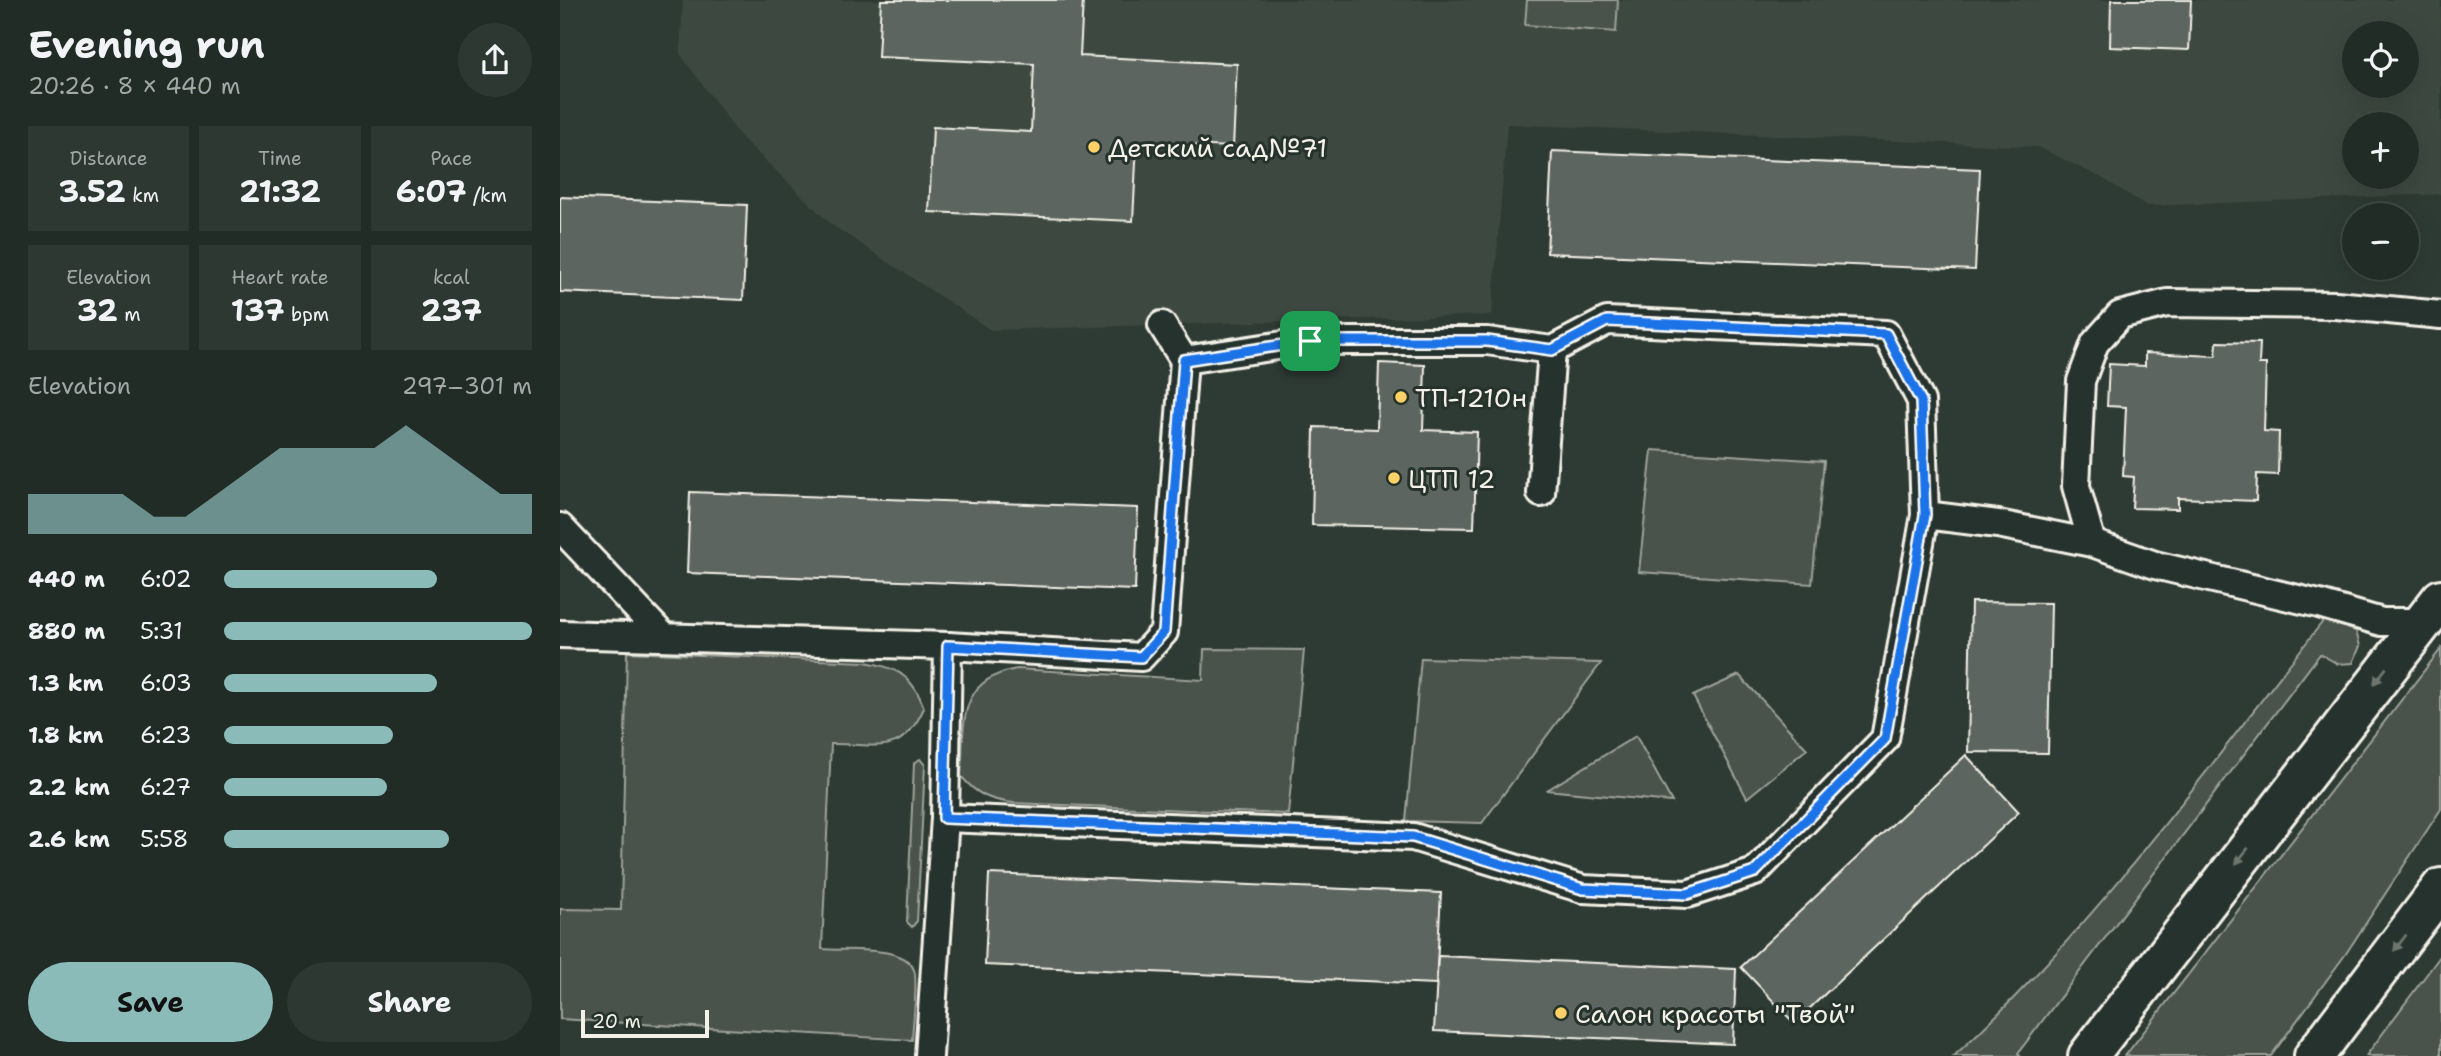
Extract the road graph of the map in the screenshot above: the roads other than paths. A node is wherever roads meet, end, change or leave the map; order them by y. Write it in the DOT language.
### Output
graph roads {
  1 [pos="2441,315"];
  2 [pos="1163,325"];
  3 [pos="1552,350"];
  4 [pos="1184,360"];
  5 [pos="1541,493"];
  6 [pos="1925,515"];
  7 [pos="560,527"];
  8 [pos="2092,543"];
  9 [pos="2432,610"];
  10 [pos="560,634"];
  11 [pos="662,635"];
  12 [pos="948,646"];
  13 [pos="944,818"];
  14 [pos="2441,888"];
  15 [pos="929,1056"];
  16 [pos="2088,1056"];
  17 [pos="2315,1056"];
  1 -- 8 [label="lane"];
  2 -- 4 [label="lane"];
  3 -- 4 [label="lane"];
  3 -- 5 [label="lane"];
  3 -- 6 [label="lane"];
  4 -- 12 [label="lane"];
  6 -- 8 [label="lane"];
  6 -- 13 [label="lane"];
  7 -- 11 [label="lane"];
  8 -- 9 [label="lane"];
  9 -- 16 [label="street, one-way"];
  10 -- 11 [label="lane"];
  11 -- 12 [label="lane"];
  12 -- 13 [label="lane"];
  13 -- 15 [label="lane"];
  14 -- 17 [label="street, one-way"];
}
